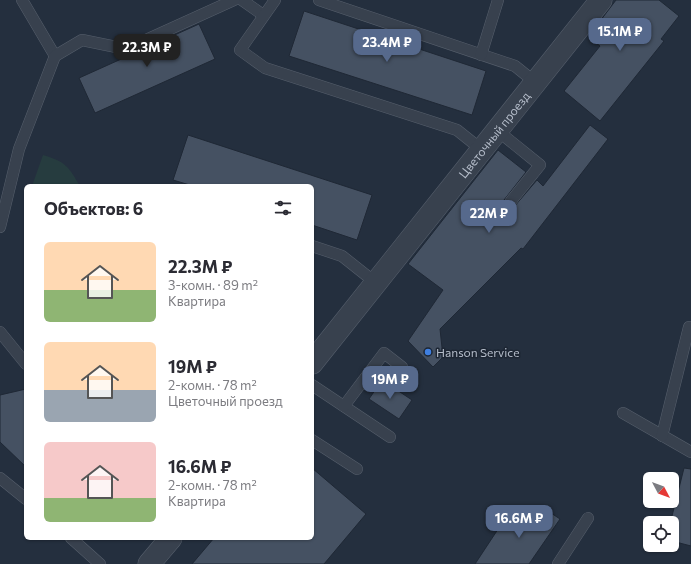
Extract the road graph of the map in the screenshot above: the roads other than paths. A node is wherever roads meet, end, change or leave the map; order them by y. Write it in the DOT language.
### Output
graph roads {
  1 [pos="22,0"];
  2 [pos="234,0"];
  3 [pos="242,0"];
  4 [pos="275,0"];
  5 [pos="319,0"];
  6 [pos="498,0"];
  7 [pos="601,0"];
  8 [pos="263,15"];
  9 [pos="481,55"];
  10 [pos="55,56"];
  11 [pos="536,82"];
  12 [pos="498,131"];
  13 [pos="482,150"];
  14 [pos="511,201"];
  15 [pos="0,227"];
  16 [pos="314,247"];
  17 [pos="376,283"];
  18 [pos="688,328"];
  19 [pos="0,332"];
  20 [pos="314,360"];
  21 [pos="24,362"];
  22 [pos="402,367"];
  23 [pos="314,386"];
  24 [pos="344,406"];
  25 [pos="623,413"];
  26 [pos="662,436"];
  27 [pos="390,437"];
  28 [pos="314,441"];
  29 [pos="691,452"];
  30 [pos="357,469"];
  31 [pos="0,478"];
  32 [pos="24,497"];
  33 [pos="588,518"];
  34 [pos="72,540"];
  35 [pos="169,540"];
  36 [pos="156,562"];
  37 [pos="100,564"];
  38 [pos="558,564"];
  1 -- 10 [label="lane"];
  2 -- 10 [label="lane"];
  3 -- 8 [label="lane"];
  4 -- 8 [label="lane"];
  5 -- 9 [label="lane"];
  6 -- 9 [label="lane"];
  7 -- 11 [label="street, Цветочный проезд"];
  8 -- 13 [label="lane"];
  9 -- 11 [label="lane"];
  10 -- 15 [label="lane"];
  11 -- 12 [label="street, Цветочный проезд"];
  12 -- 13 [label="street, Цветочный проезд"];
  12 -- 14 [label="lane"];
  13 -- 17 [label="street, Цветочный проезд"];
  16 -- 17 [label="lane"];
  17 -- 20 [label="street, Цветочный проезд"];
  18 -- 26 [label="lane"];
  19 -- 21 [label="lane"];
  22 -- 24 [label="lane"];
  23 -- 24 [label="lane"];
  24 -- 27 [label="lane"];
  25 -- 26 [label="lane"];
  26 -- 29 [label="lane"];
  28 -- 30 [label="lane"];
  31 -- 32 [label="lane"];
  33 -- 38 [label="lane"];
  34 -- 37 [label="lane"];
  35 -- 36 [label="street"];
}
